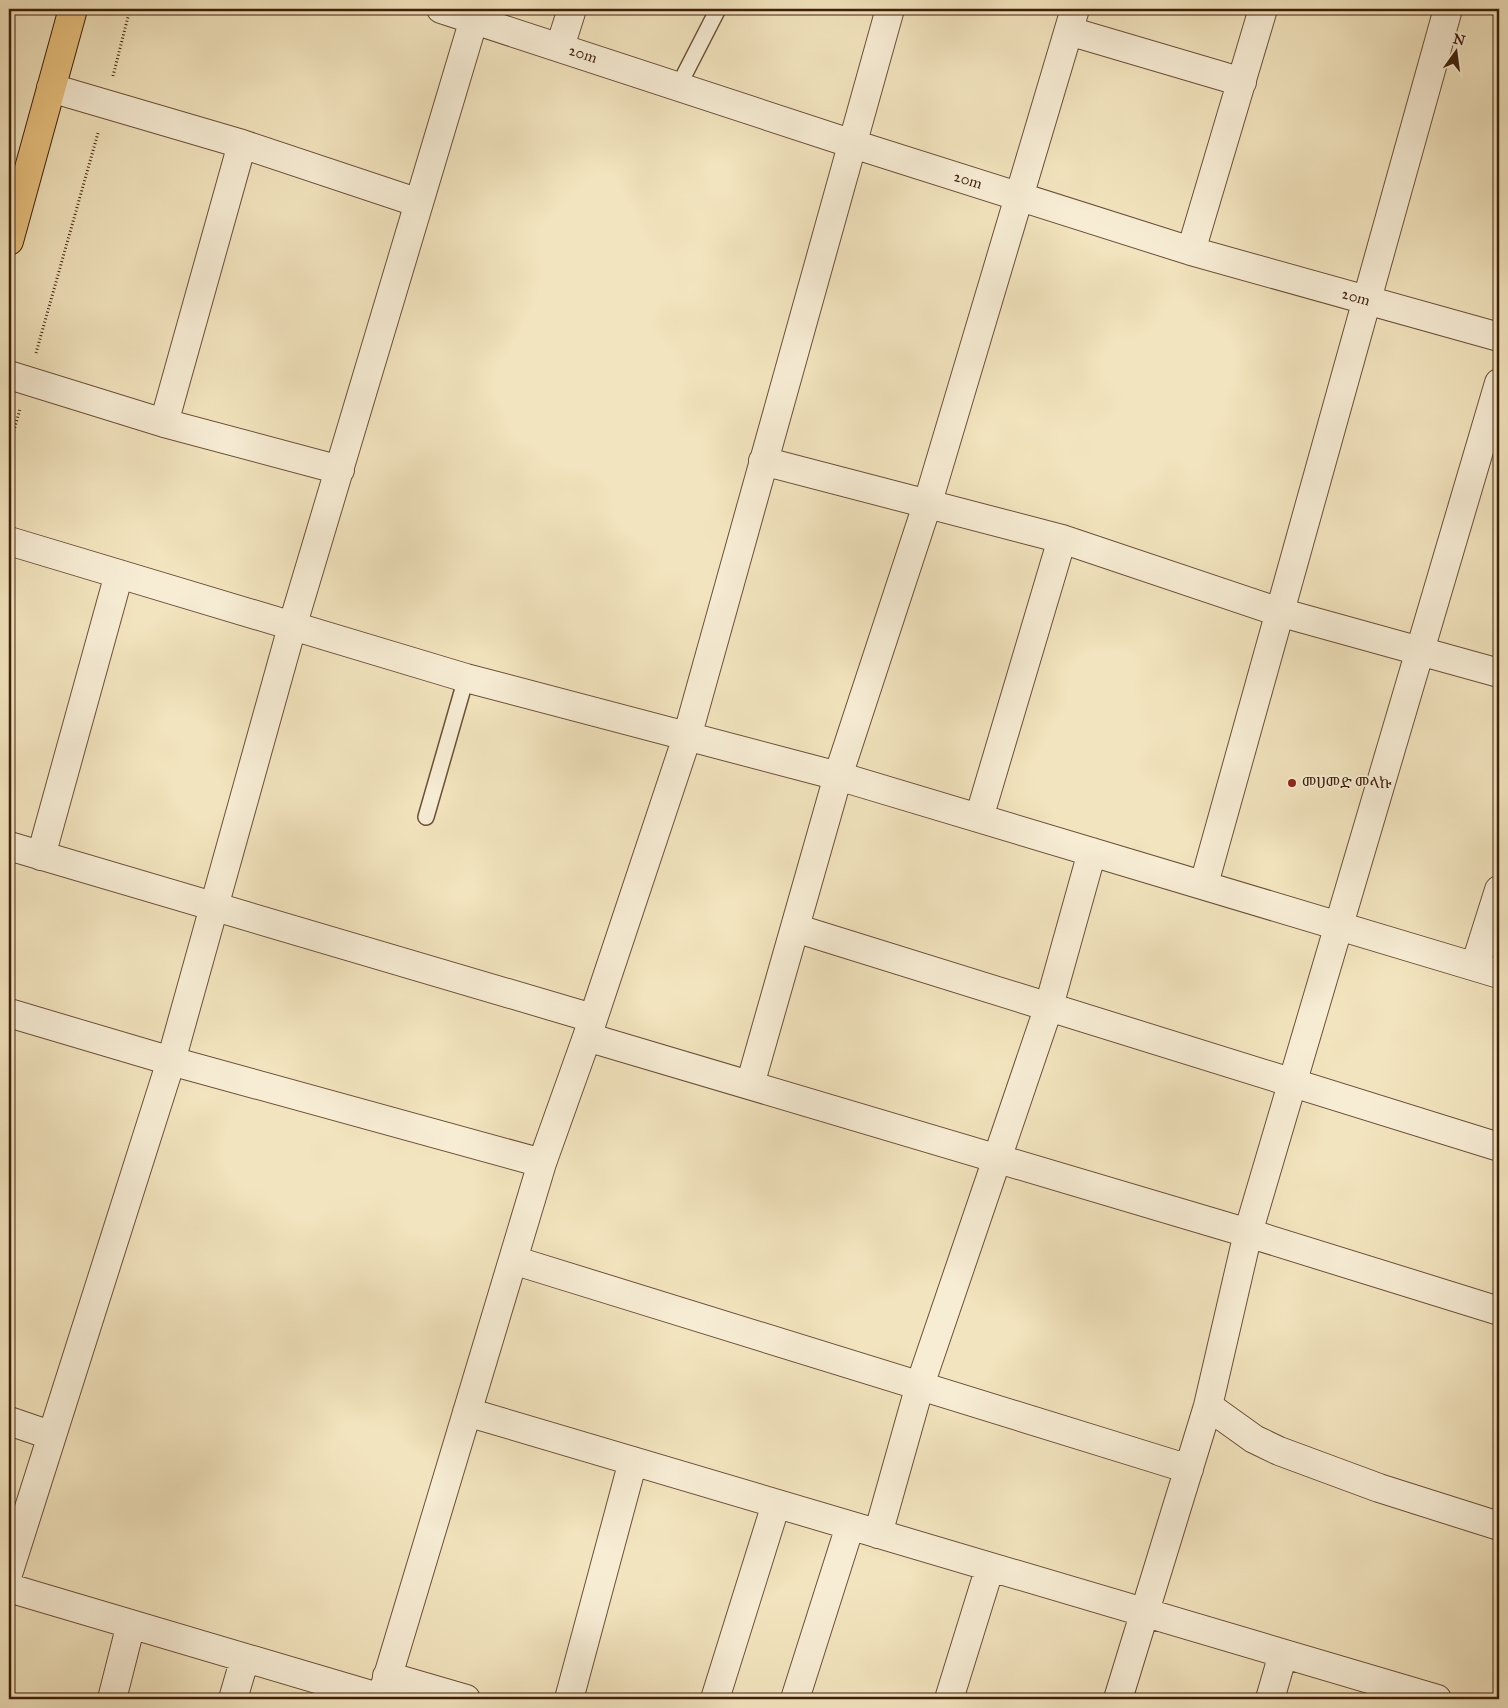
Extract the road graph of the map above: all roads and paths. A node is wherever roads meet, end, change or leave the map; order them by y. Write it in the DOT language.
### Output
graph roads {
  1 [pos="73,9"];
  2 [pos="130,9"];
  3 [pos="441,9"];
  4 [pos="572,9"];
  5 [pos="718,9"];
  6 [pos="890,9"];
  7 [pos="1263,9"];
  8 [pos="1448,9"];
  9 [pos="476,14"];
  10 [pos="1072,20"];
  11 [pos="560,47"];
  12 [pos="1242,82"];
  13 [pos="679,85"];
  14 [pos="51,88"];
  15 [pos="106,104"];
  16 [pos="242,144"];
  17 [pos="853,144"];
  18 [pos="1020,196"];
  19 [pos="419,203"];
  20 [pos="9,241"];
  21 [pos="1191,251"];
  22 [pos="1365,300"];
  23 [pos="1499,337"];
  24 [pos="19,378"];
  25 [pos="1499,383"];
  26 [pos="164,423"];
  27 [pos="9,448"];
  28 [pos="762,461"];
  29 [pos="340,470"];
  30 [pos="928,502"];
  31 [pos="1062,539"];
  32 [pos="9,541"];
  33 [pos="119,574"];
  34 [pos="1279,612"];
  35 [pos="292,627"];
  36 [pos="1420,650"];
  37 [pos="1499,673"];
  38 [pos="466,678"];
  39 [pos="687,738"];
  40 [pos="838,776"];
  41 [pos="426,817"];
  42 [pos="979,818"];
  43 [pos="9,846"];
  44 [pos="1092,852"];
  45 [pos="41,856"];
  46 [pos="1204,884"];
  47 [pos="1499,890"];
  48 [pos="216,907"];
  49 [pos="1338,927"];
  50 [pos="795,928"];
  51 [pos="1487,970"];
  52 [pos="1048,1006"];
  53 [pos="9,1013"];
  54 [pos="589,1028"];
  55 [pos="171,1061"];
  56 [pos="1293,1082"];
  57 [pos="750,1085"];
  58 [pos="1499,1147"];
  59 [pos="997,1158"];
  60 [pos="542,1163"];
  61 [pos="1248,1233"];
  62 [pos="512,1260"];
  63 [pos="1498,1306"];
  64 [pos="920,1385"];
  65 [pos="1208,1406"];
  66 [pos="467,1412"];
  67 [pos="9,1421"];
  68 [pos="50,1434"];
  69 [pos="633,1461"];
  70 [pos="1189,1469"];
  71 [pos="776,1504"];
  72 [pos="850,1526"];
  73 [pos="1499,1526"];
  74 [pos="878,1534"];
  75 [pos="990,1567"];
  76 [pos="9,1571"];
  77 [pos="9,1588"];
  78 [pos="1144,1613"];
  79 [pos="131,1624"];
  80 [pos="1282,1654"];
  81 [pos="245,1658"];
  82 [pos="383,1691"];
  83 [pos="1432,1698"];
  84 [pos="112,1699"];
  85 [pos="233,1699"];
  86 [pos="466,1699"];
  87 [pos="569,1699"];
  88 [pos="715,1699"];
  89 [pos="795,1699"];
  90 [pos="949,1699"];
  91 [pos="1118,1699"];
  92 [pos="1270,1699"];
  1 -- 14 [label="main road"];
  2 -- 15 [label="path"];
  3 -- 9 [label="street, 20m"];
  4 -- 11 [label="street"];
  5 -- 13 [label="lane"];
  6 -- 17 [label="street"];
  7 -- 12 [label="street"];
  8 -- 22 [label="street"];
  9 -- 11 [label="street, 20m"];
  9 -- 19 [label="street"];
  10 -- 12 [label="street"];
  10 -- 18 [label="street"];
  11 -- 13 [label="street, 20m"];
  12 -- 21 [label="street"];
  13 -- 17 [label="street, 20m"];
  14 -- 15 [label="street"];
  14 -- 20 [label="main road"];
  15 -- 16 [label="street"];
  15 -- 24 [label="path"];
  16 -- 19 [label="street"];
  16 -- 26 [label="street"];
  17 -- 18 [label="street, 20m"];
  17 -- 28 [label="street"];
  18 -- 21 [label="street, 20m"];
  18 -- 30 [label="street"];
  19 -- 29 [label="street"];
  21 -- 22 [label="street, 20m"];
  22 -- 23 [label="street, 20m"];
  22 -- 34 [label="street"];
  24 -- 26 [label="street"];
  24 -- 27 [label="path"];
  25 -- 36 [label="street"];
  26 -- 29 [label="street"];
  28 -- 30 [label="street"];
  28 -- 39 [label="street"];
  29 -- 35 [label="street"];
  30 -- 31 [label="street"];
  30 -- 40 [label="street"];
  31 -- 34 [label="street"];
  31 -- 42 [label="street"];
  32 -- 33 [label="street"];
  33 -- 35 [label="street"];
  33 -- 45 [label="street"];
  34 -- 36 [label="street"];
  34 -- 46 [label="street"];
  35 -- 38 [label="street"];
  35 -- 48 [label="street"];
  36 -- 37 [label="street"];
  36 -- 49 [label="street"];
  38 -- 39 [label="street"];
  38 -- 41 [label="lane"];
  39 -- 40 [label="street"];
  39 -- 54 [label="street"];
  40 -- 42 [label="street"];
  40 -- 50 [label="street"];
  42 -- 44 [label="street"];
  43 -- 45 [label="street"];
  44 -- 46 [label="street"];
  44 -- 52 [label="street"];
  45 -- 48 [label="street"];
  46 -- 49 [label="street"];
  47 -- 51 [label="street"];
  48 -- 54 [label="street"];
  48 -- 55 [label="street"];
  49 -- 51 [label="street"];
  49 -- 56 [label="street"];
  50 -- 52 [label="street"];
  50 -- 57 [label="street"];
  52 -- 56 [label="street"];
  52 -- 59 [label="street"];
  53 -- 55 [label="street"];
  54 -- 57 [label="street"];
  54 -- 60 [label="street"];
  55 -- 60 [label="street"];
  55 -- 68 [label="street"];
  56 -- 58 [label="street"];
  56 -- 61 [label="street"];
  57 -- 59 [label="street"];
  59 -- 61 [label="street"];
  59 -- 64 [label="street"];
  60 -- 62 [label="street"];
  61 -- 63 [label="street"];
  61 -- 65 [label="street"];
  62 -- 64 [label="street"];
  62 -- 66 [label="street"];
  64 -- 70 [label="street"];
  64 -- 74 [label="street"];
  65 -- 70 [label="street"];
  65 -- 73 [label="street"];
  66 -- 69 [label="street"];
  66 -- 82 [label="street"];
  67 -- 68 [label="street"];
  68 -- 76 [label="street"];
  69 -- 71 [label="street"];
  69 -- 87 [label="street"];
  70 -- 78 [label="street"];
  71 -- 72 [label="street"];
  71 -- 88 [label="street"];
  72 -- 74 [label="street"];
  72 -- 89 [label="street"];
  74 -- 75 [label="street"];
  75 -- 78 [label="street"];
  75 -- 90 [label="street"];
  77 -- 79 [label="street"];
  78 -- 80 [label="street"];
  78 -- 91 [label="street"];
  79 -- 81 [label="street"];
  79 -- 84 [label="street"];
  80 -- 83 [label="street"];
  80 -- 92 [label="street"];
  81 -- 82 [label="street"];
  81 -- 85 [label="street"];
  82 -- 86 [label="street"];
}
